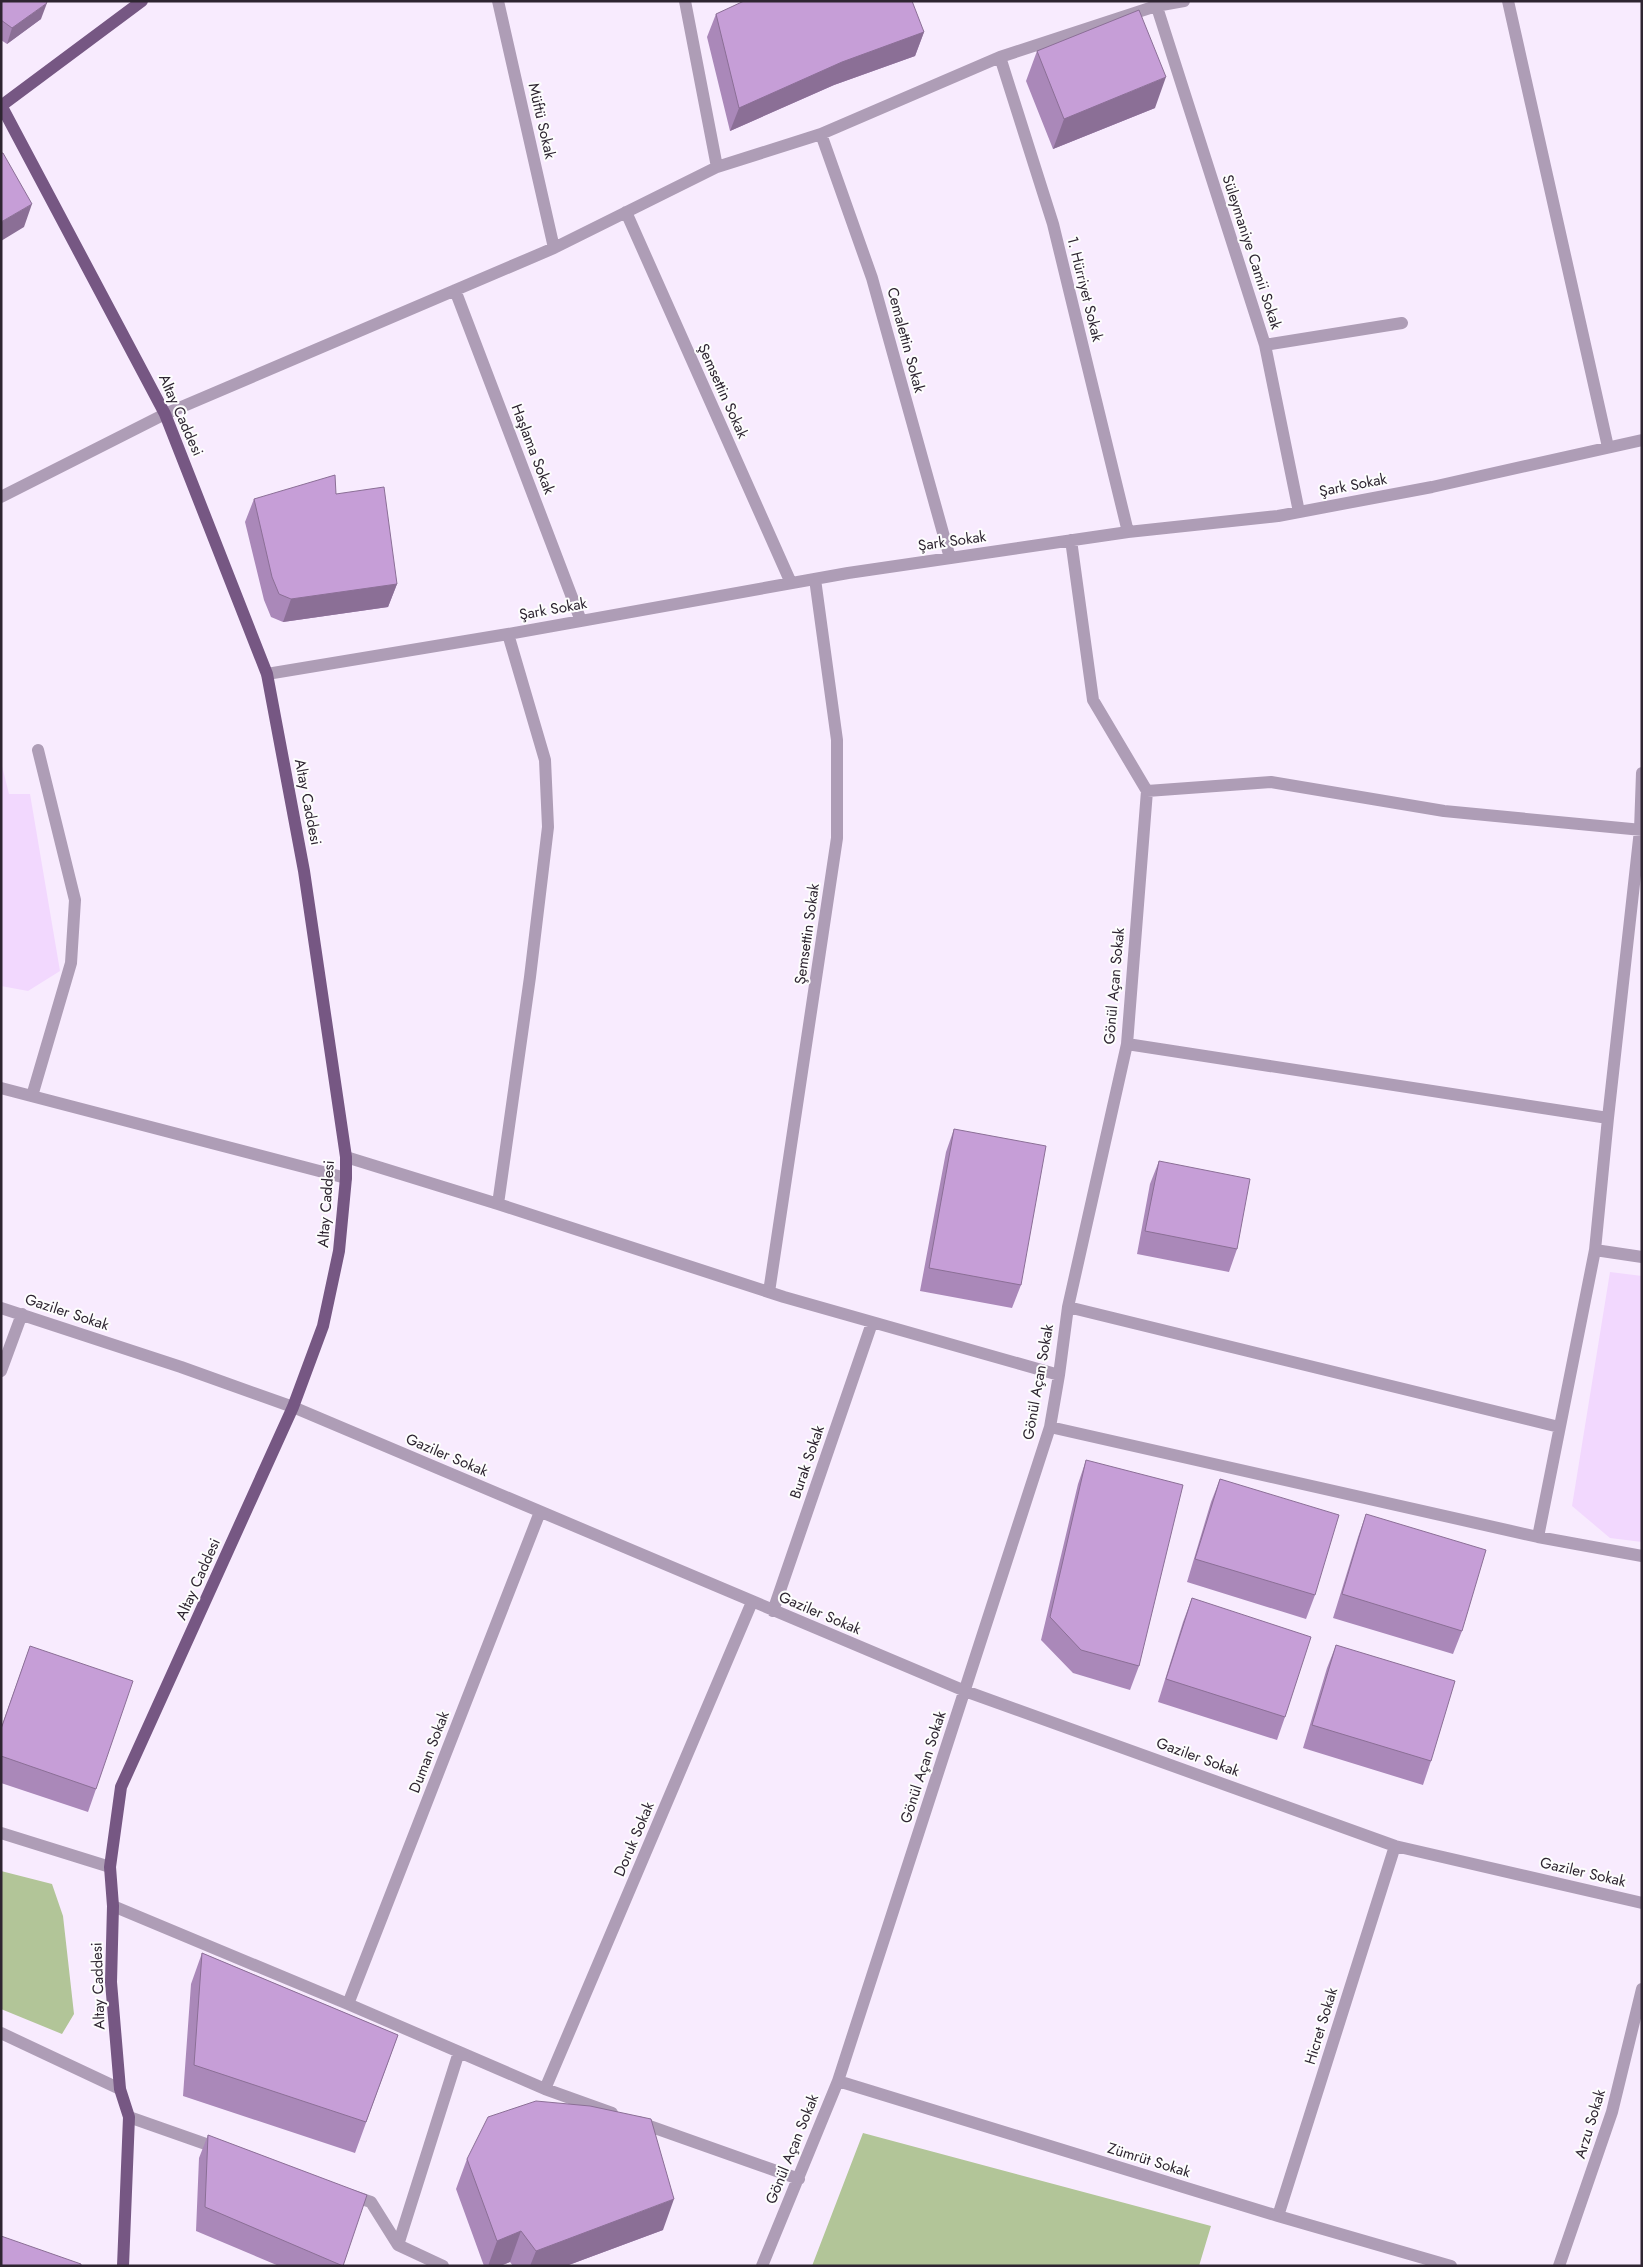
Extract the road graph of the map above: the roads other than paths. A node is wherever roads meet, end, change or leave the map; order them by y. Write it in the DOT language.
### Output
graph roads {
  1 [pos="142,1"];
  2 [pos="498,1"];
  3 [pos="685,1"];
  4 [pos="1184,1"];
  5 [pos="1508,1"];
  6 [pos="1156,4"];
  7 [pos="1000,56"];
  8 [pos="1,105"];
  9 [pos="821,134"];
  10 [pos="717,167"];
  11 [pos="626,212"];
  12 [pos="554,248"];
  13 [pos="455,290"];
  14 [pos="1402,323"];
  15 [pos="1265,344"];
  16 [pos="165,414"];
  17 [pos="1642,440"];
  18 [pos="1608,447"];
  19 [pos="1,497"];
  20 [pos="1299,512"];
  21 [pos="1128,532"];
  22 [pos="1071,540"];
  23 [pos="950,558"];
  24 [pos="815,579"];
  25 [pos="791,583"];
  26 [pos="581,621"];
  27 [pos="508,634"];
  28 [pos="267,674"];
  29 [pos="38,750"];
  30 [pos="1642,774"];
  31 [pos="1147,791"];
  32 [pos="1641,830"];
  33 [pos="1127,1044"];
  34 [pos="1,1088"];
  35 [pos="32,1096"];
  36 [pos="1608,1118"];
  37 [pos="346,1157"];
  38 [pos="346,1178"];
  39 [pos="498,1204"];
  40 [pos="1595,1250"];
  41 [pos="1642,1257"];
  42 [pos="769,1292"];
  43 [pos="1068,1307"];
  44 [pos="1,1308"];
  45 [pos="22,1314"];
  46 [pos="872,1323"];
  47 [pos="1,1371"];
  48 [pos="1059,1375"];
  49 [pos="294,1407"];
  50 [pos="1050,1427"];
  51 [pos="1559,1427"];
  52 [pos="540,1512"];
  53 [pos="1538,1537"];
  54 [pos="1642,1556"];
  55 [pos="752,1602"];
  56 [pos="772,1611"];
  57 [pos="965,1691"];
  58 [pos="1,1833"];
  59 [pos="1395,1846"];
  60 [pos="110,1867"];
  61 [pos="1642,1903"];
  62 [pos="112,1906"];
  63 [pos="1642,1988"];
  64 [pos="348,2004"];
  65 [pos="1,2033"];
  66 [pos="459,2052"];
  67 [pos="838,2081"];
  68 [pos="120,2089"];
  69 [pos="546,2090"];
  70 [pos="129,2117"];
  71 [pos="231,2153"];
  72 [pos="799,2179"];
  73 [pos="334,2189"];
  74 [pos="1278,2216"];
  75 [pos="398,2245"];
  76 [pos="124,2266"];
  77 [pos="443,2266"];
  78 [pos="762,2266"];
  79 [pos="1451,2266"];
  80 [pos="1559,2266"];
  1 -- 8 [label="main road"];
  2 -- 12 [label="street, Müftü Sokak"];
  3 -- 10 [label="street"];
  4 -- 6 [label="street"];
  5 -- 18 [label="street"];
  6 -- 7 [label="street"];
  6 -- 15 [label="street, Süleymaniye Camii Sokak"];
  7 -- 9 [label="street"];
  7 -- 21 [label="street, 1. Hürriyet Sokak"];
  8 -- 16 [label="main road, Altay Caddesi"];
  9 -- 10 [label="street"];
  9 -- 23 [label="street, Cemalettin Sokak"];
  10 -- 11 [label="street"];
  11 -- 12 [label="street"];
  11 -- 25 [label="street, Şemsettin Sokak"];
  12 -- 13 [label="street"];
  13 -- 16 [label="street"];
  13 -- 26 [label="street, Haşlama Sokak"];
  14 -- 15 [label="street"];
  15 -- 20 [label="street, Süleymaniye Camii Sokak"];
  16 -- 19 [label="street"];
  16 -- 28 [label="main road, Altay Caddesi"];
  17 -- 18 [label="street, Şark Sokak"];
  18 -- 20 [label="street, Şark Sokak"];
  20 -- 21 [label="street, Şark Sokak"];
  21 -- 22 [label="street, Şark Sokak"];
  22 -- 23 [label="street, Şark Sokak"];
  22 -- 31 [label="street"];
  23 -- 24 [label="street, Şark Sokak"];
  24 -- 25 [label="street, Şark Sokak"];
  24 -- 42 [label="street, Şemsettin Sokak"];
  25 -- 26 [label="street, Şark Sokak"];
  26 -- 27 [label="street, Şark Sokak"];
  27 -- 28 [label="street, Şark Sokak"];
  27 -- 39 [label="street"];
  28 -- 37 [label="main road, Altay Caddesi"];
  29 -- 35 [label="street"];
  30 -- 32 [label="street"];
  31 -- 32 [label="street"];
  31 -- 33 [label="street, Gönül Açan Sokak"];
  32 -- 36 [label="street"];
  33 -- 36 [label="street"];
  33 -- 43 [label="street, Gönül Açan Sokak"];
  34 -- 35 [label="street"];
  35 -- 38 [label="street"];
  36 -- 40 [label="street"];
  37 -- 38 [label="main road, Altay Caddesi"];
  37 -- 39 [label="street"];
  38 -- 49 [label="main road, Altay Caddesi"];
  39 -- 42 [label="street"];
  40 -- 41 [label="street"];
  40 -- 51 [label="street"];
  42 -- 46 [label="street"];
  43 -- 48 [label="street, Gönül Açan Sokak"];
  43 -- 51 [label="street"];
  44 -- 45 [label="street, Gaziler Sokak"];
  45 -- 47 [label="street"];
  45 -- 49 [label="street, Gaziler Sokak"];
  46 -- 48 [label="street"];
  46 -- 56 [label="street, Burak Sokak"];
  48 -- 50 [label="street, Gönül Açan Sokak"];
  49 -- 52 [label="street, Gaziler Sokak"];
  49 -- 60 [label="main road, Altay Caddesi"];
  50 -- 53 [label="street"];
  50 -- 57 [label="street, Gönül Açan Sokak"];
  51 -- 53 [label="street"];
  52 -- 55 [label="street, Gaziler Sokak"];
  52 -- 64 [label="street, Duman Sokak"];
  53 -- 54 [label="street"];
  55 -- 56 [label="street, Gaziler Sokak"];
  55 -- 69 [label="street, Doruk Sokak"];
  56 -- 57 [label="street, Gaziler Sokak"];
  57 -- 59 [label="street, Gaziler Sokak"];
  57 -- 67 [label="street, Gönül Açan Sokak"];
  58 -- 60 [label="street"];
  59 -- 61 [label="street, Gaziler Sokak"];
  59 -- 74 [label="street, Hicret Sokak"];
  60 -- 62 [label="main road, Altay Caddesi"];
  62 -- 64 [label="street"];
  62 -- 68 [label="main road, Altay Caddesi"];
  63 -- 80 [label="street, Arzu Sokak"];
  64 -- 66 [label="street"];
  65 -- 68 [label="street"];
  66 -- 69 [label="street"];
  66 -- 75 [label="street"];
  67 -- 72 [label="street, Gönül Açan Sokak"];
  67 -- 74 [label="street, Zümrüt Sokak"];
  68 -- 70 [label="main road, Altay Caddesi"];
  69 -- 72 [label="street"];
  70 -- 71 [label="street"];
  70 -- 76 [label="main road, Altay Caddesi"];
  72 -- 78 [label="street, Gönül Açan Sokak"];
  73 -- 75 [label="street"];
  74 -- 79 [label="street, Zümrüt Sokak"];
  75 -- 77 [label="street"];
}
